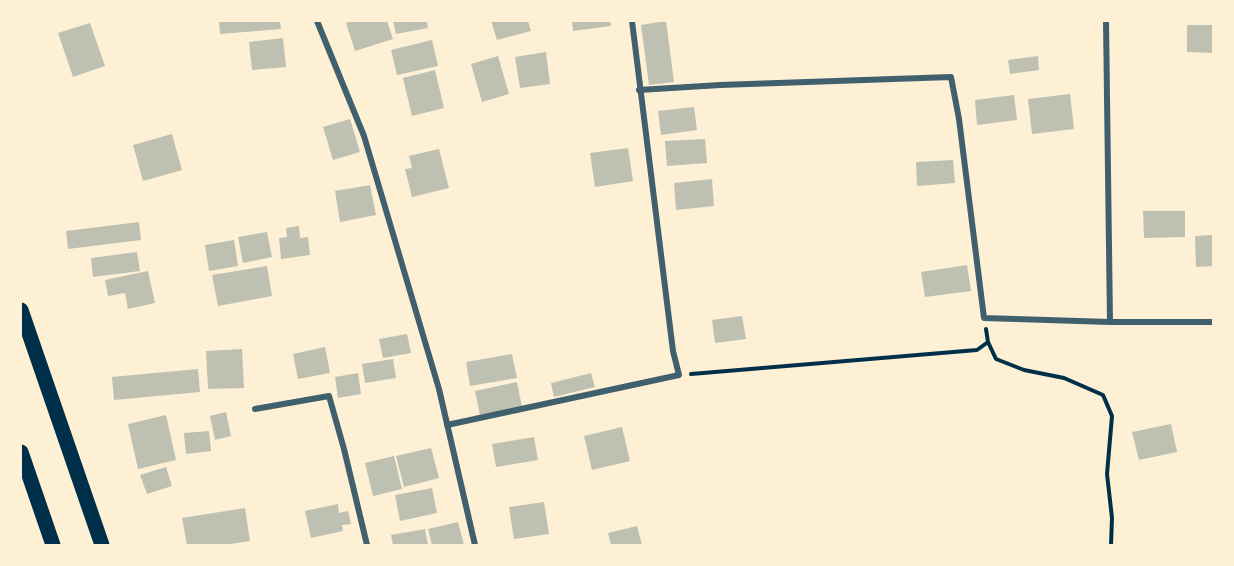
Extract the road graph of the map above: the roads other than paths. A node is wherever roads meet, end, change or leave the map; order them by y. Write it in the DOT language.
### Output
graph roads {
  1 [pos="317,21"];
  2 [pos="632,21"];
  3 [pos="1106,21"];
  4 [pos="639,90"];
  5 [pos="21,309"];
  6 [pos="1110,322"];
  7 [pos="1213,322"];
  8 [pos="255,410"];
  9 [pos="447,425"];
  10 [pos="21,452"];
  11 [pos="53,545"];
  12 [pos="102,545"];
  13 [pos="367,545"];
  14 [pos="475,545"];
  1 -- 9 [label="street"];
  2 -- 4 [label="street"];
  3 -- 6 [label="street"];
  4 -- 6 [label="street"];
  4 -- 9 [label="street"];
  5 -- 12 [label="highway"];
  6 -- 7 [label="street"];
  8 -- 13 [label="street"];
  9 -- 14 [label="street"];
  10 -- 11 [label="highway"];
}
